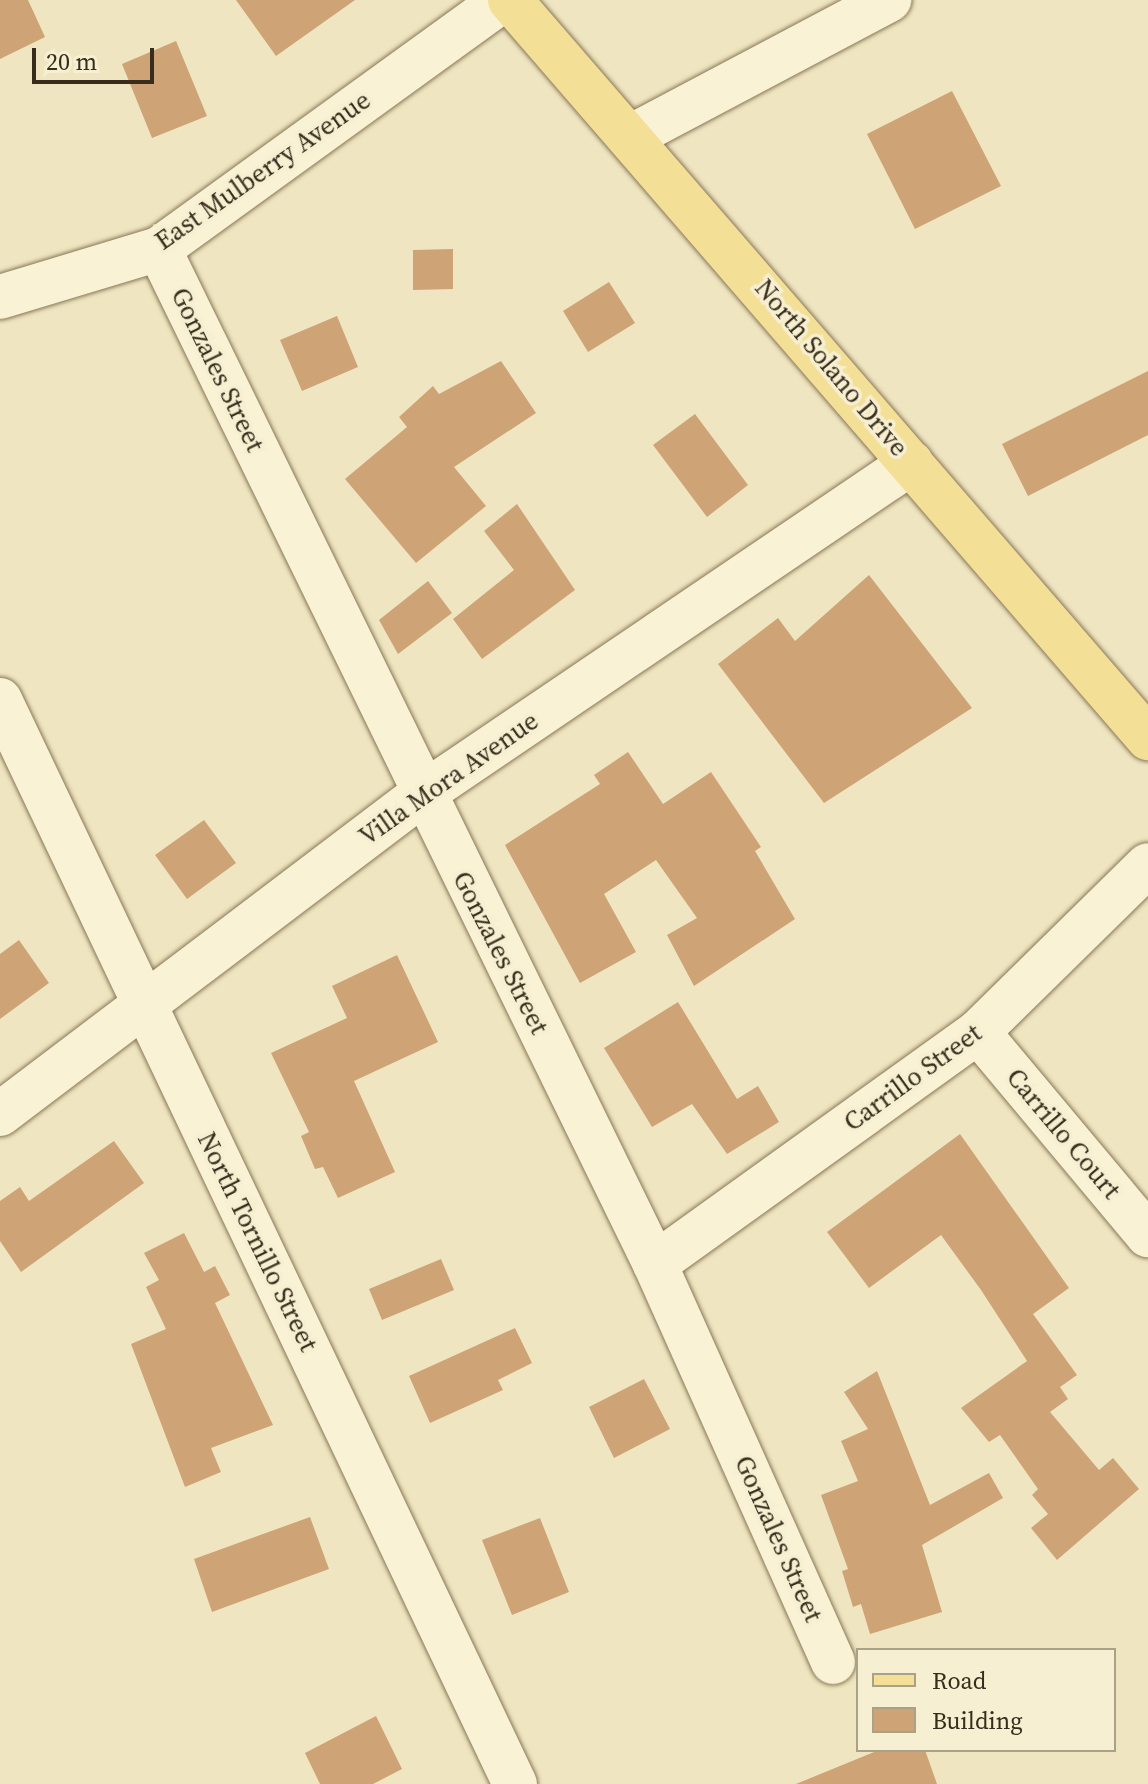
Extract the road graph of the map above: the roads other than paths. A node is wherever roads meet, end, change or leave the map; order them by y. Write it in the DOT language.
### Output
graph roads {
  1 [pos="503,0"];
  2 [pos="510,0"];
  3 [pos="889,0"];
  4 [pos="634,135"];
  5 [pos="159,249"];
  6 [pos="0,297"];
  7 [pos="911,463"];
  8 [pos="0,700"];
  9 [pos="1148,738"];
  10 [pos="421,795"];
  11 [pos="1148,865"];
  12 [pos="145,1008"];
  13 [pos="978,1032"];
  14 [pos="0,1114"];
  15 [pos="1148,1235"];
  16 [pos="655,1264"];
  17 [pos="833,1662"];
  18 [pos="515,1784"];
  1 -- 5 [label="street, East Mulberry Avenue"];
  2 -- 4 [label="main road, North Solano Drive"];
  3 -- 4 [label="street"];
  4 -- 7 [label="main road, North Solano Drive"];
  5 -- 6 [label="street, East Mulberry Avenue"];
  5 -- 10 [label="street, Gonzales Street"];
  7 -- 9 [label="main road, North Solano Drive"];
  7 -- 10 [label="street, Villa Mora Avenue"];
  8 -- 12 [label="street, North Tornillo Street"];
  10 -- 12 [label="street, Villa Mora Avenue"];
  10 -- 16 [label="street, Gonzales Street"];
  11 -- 13 [label="street, Carrillo Street"];
  12 -- 14 [label="street, Villa Mora Avenue"];
  12 -- 18 [label="street, North Tornillo Street"];
  13 -- 15 [label="street, Carrillo Court"];
  13 -- 16 [label="street, Carrillo Street"];
  16 -- 17 [label="street, Gonzales Street"];
}
